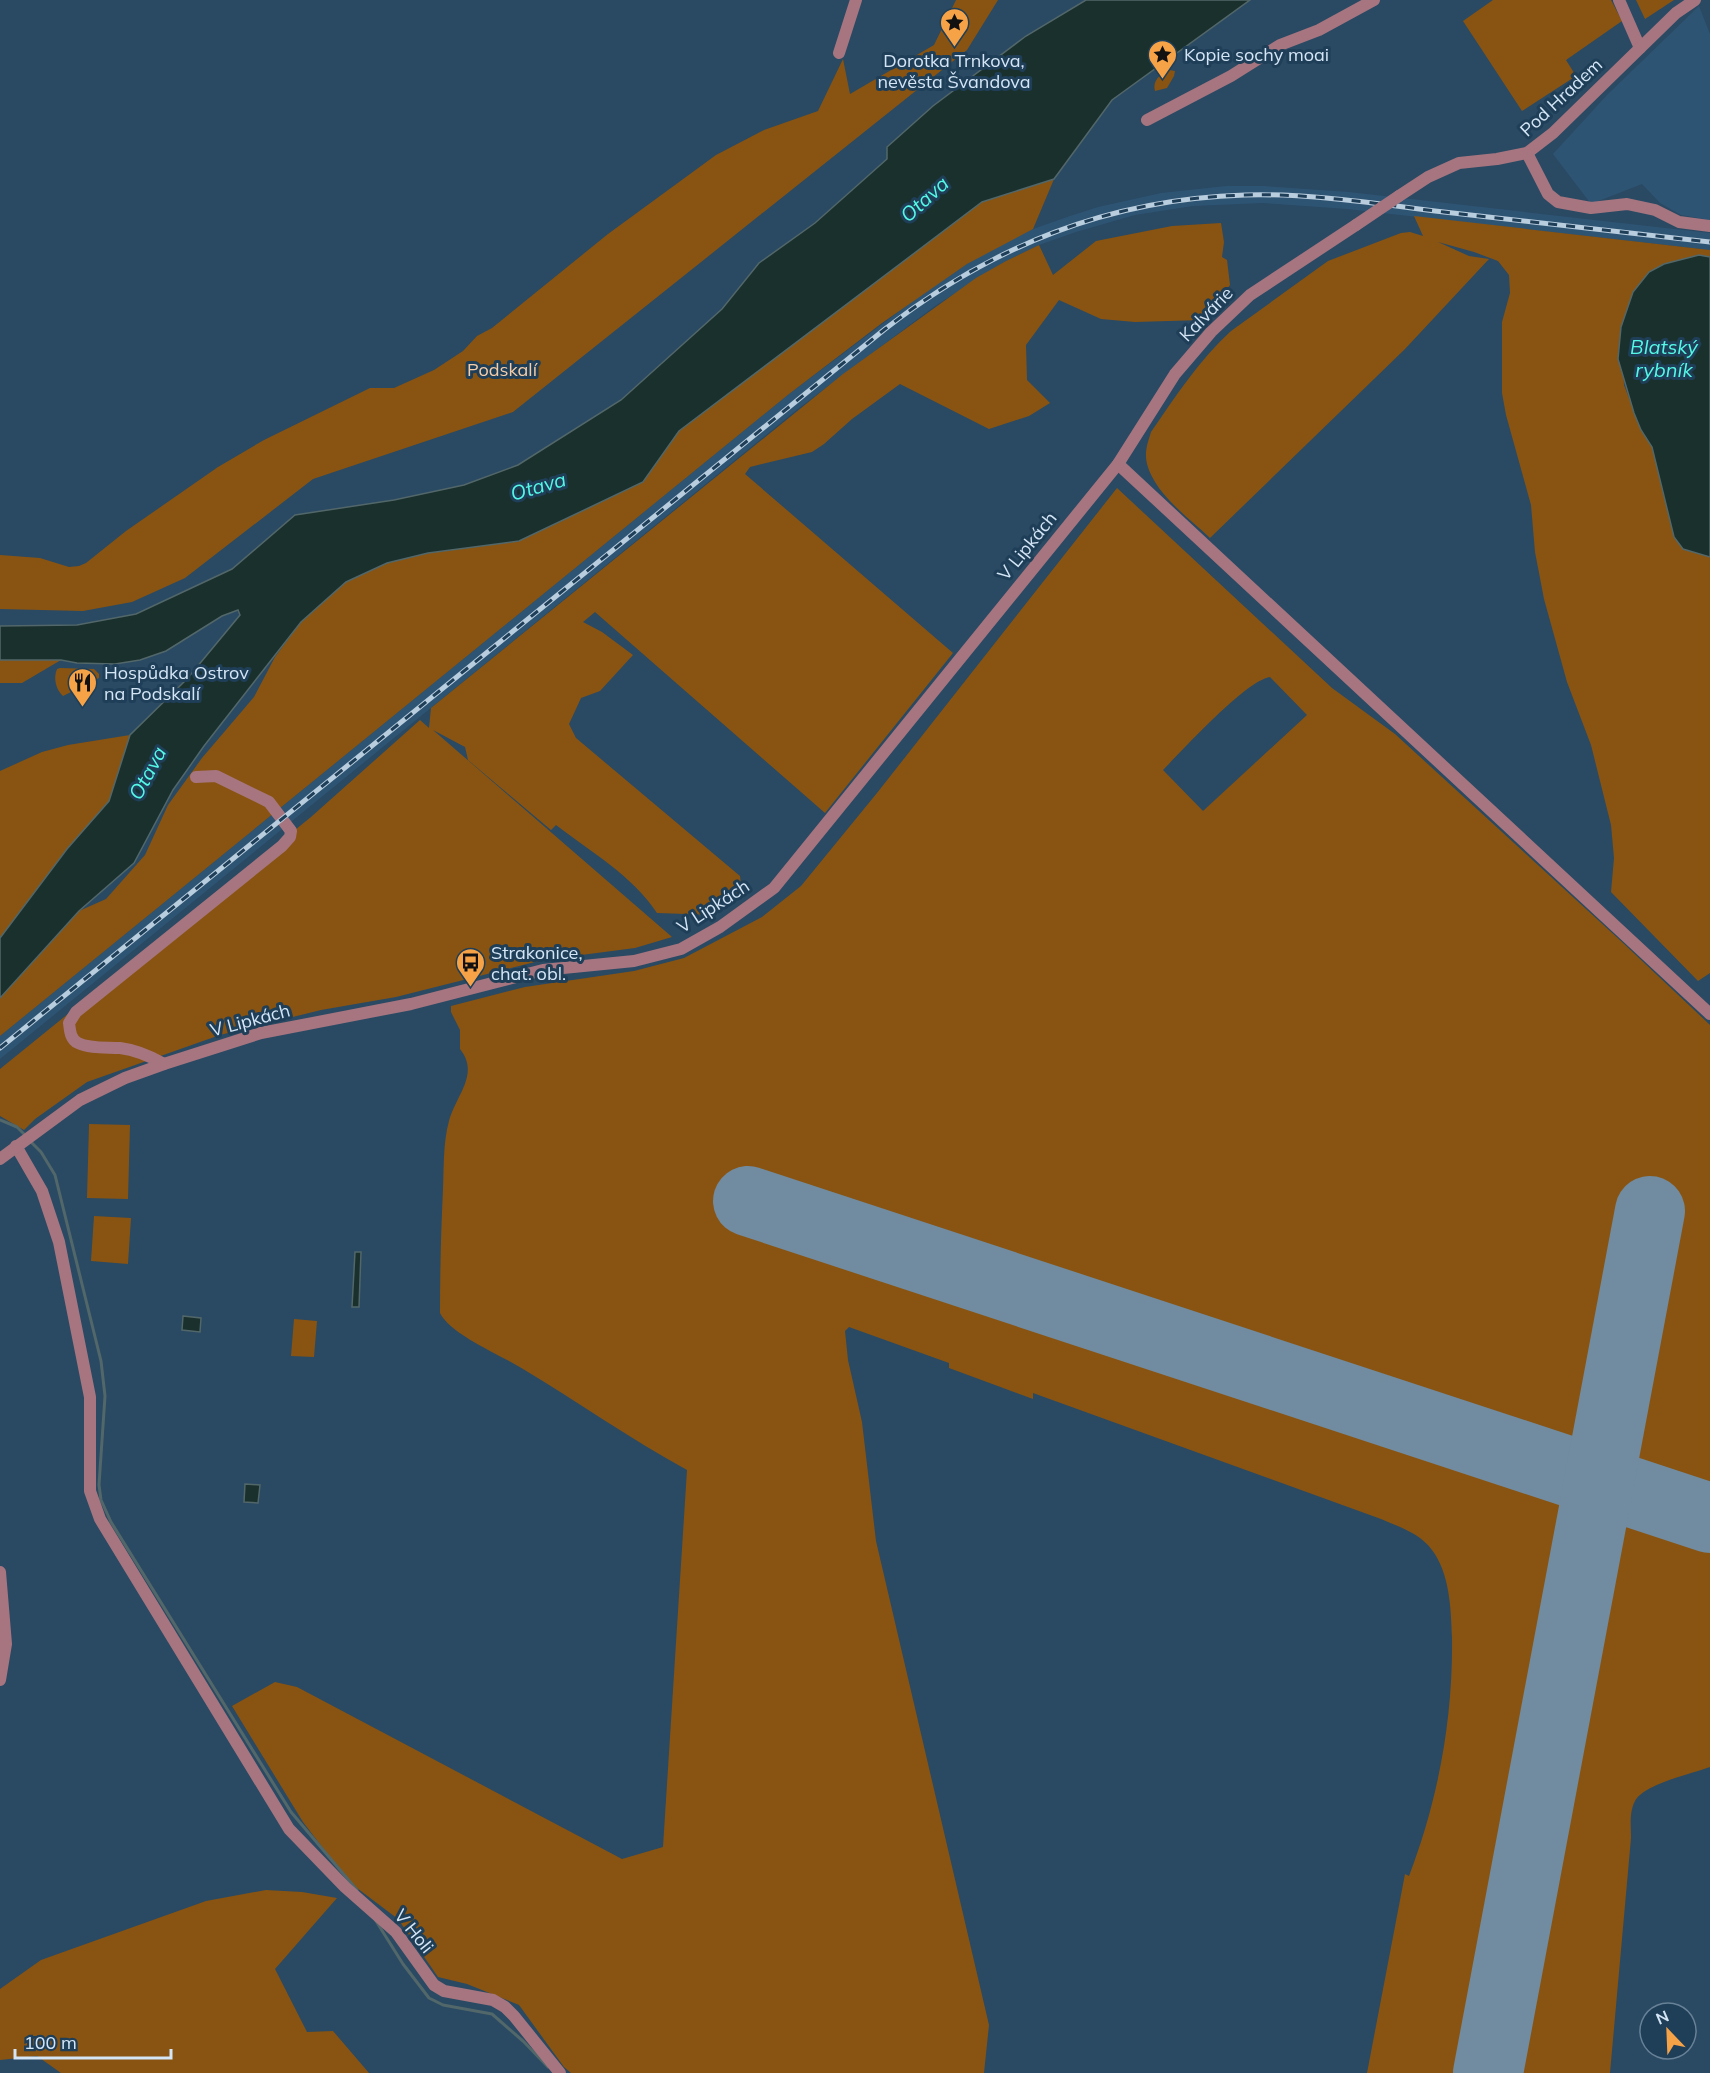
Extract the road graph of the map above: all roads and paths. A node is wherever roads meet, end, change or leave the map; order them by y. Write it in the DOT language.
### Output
graph roads {
  1 [pos="856,0"];
  2 [pos="1374,0"];
  3 [pos="1619,0"];
  4 [pos="1695,0"];
  5 [pos="1640,48"];
  6 [pos="839,53"];
  7 [pos="1147,120"];
  8 [pos="1527,153"];
  9 [pos="1356,225"];
  10 [pos="1710,226"];
  11 [pos="1118,464"];
  12 [pos="196,777"];
  13 [pos="1710,1014"];
  14 [pos="164,1064"];
  15 [pos="16,1146"];
  16 [pos="0,1159"];
  17 [pos="0,1572"];
  18 [pos="0,1680"];
  19 [pos="560,2073"];
  1 -- 6 [label="street"];
  2 -- 7 [label="street"];
  3 -- 5 [label="street"];
  4 -- 5 [label="street, Pod Hradem"];
  5 -- 8 [label="street, Pod Hradem"];
  8 -- 9 [label="street, Pod Hradem, bridge"];
  8 -- 10 [label="street"];
  9 -- 11 [label="street, Kalvárie"];
  11 -- 13 [label="street"];
  11 -- 14 [label="street, V Lipkách"];
  12 -- 14 [label="street"];
  14 -- 15 [label="street, V Lipkách"];
  15 -- 16 [label="street, V Lipkách"];
  15 -- 19 [label="street, V Holi"];
  17 -- 18 [label="street"];
}
